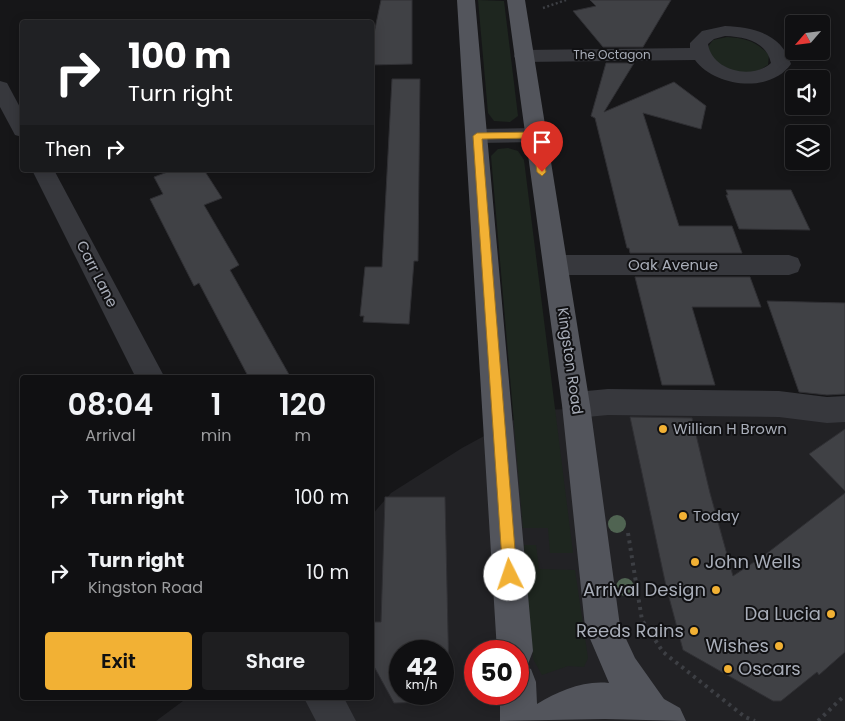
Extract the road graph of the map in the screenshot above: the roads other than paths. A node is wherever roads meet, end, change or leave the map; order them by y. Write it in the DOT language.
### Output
graph roads {
  1 [pos="466,0"];
  2 [pos="527,5"];
  3 [pos="700,54"];
  4 [pos="523,56"];
  5 [pos="0,87"];
  6 [pos="20,126"];
  7 [pos="536,135"];
  8 [pos="477,136"];
  9 [pos="44,172"];
  10 [pos="556,265"];
  11 [pos="789,265"];
  12 [pos="149,375"];
  13 [pos="576,405"];
  14 [pos="845,409"];
  15 [pos="514,640"];
  16 [pos="324,700"];
  17 [pos="519,705"];
  18 [pos="659,716"];
  19 [pos="337,721"];
  20 [pos="519,721"];
  21 [pos="544,721"];
  1 -- 8 [label="main road"];
  2 -- 4 [label="main road, Kingston Road"];
  3 -- 4 [label="street, The Octagon"];
  4 -- 7 [label="main road, Kingston Road"];
  5 -- 6 [label="street"];
  7 -- 8 [label="street"];
  7 -- 10 [label="main road, Kingston Road"];
  8 -- 15 [label="main road"];
  9 -- 12 [label="street, Carr Lane"];
  10 -- 11 [label="street, Oak Avenue"];
  10 -- 13 [label="main road, Kingston Road"];
  13 -- 14 [label="street"];
  13 -- 18 [label="main road, Kingston Road"];
  16 -- 19 [label="street"];
  17 -- 20 [label="main road"];
  18 -- 21 [label="main road"];
}
